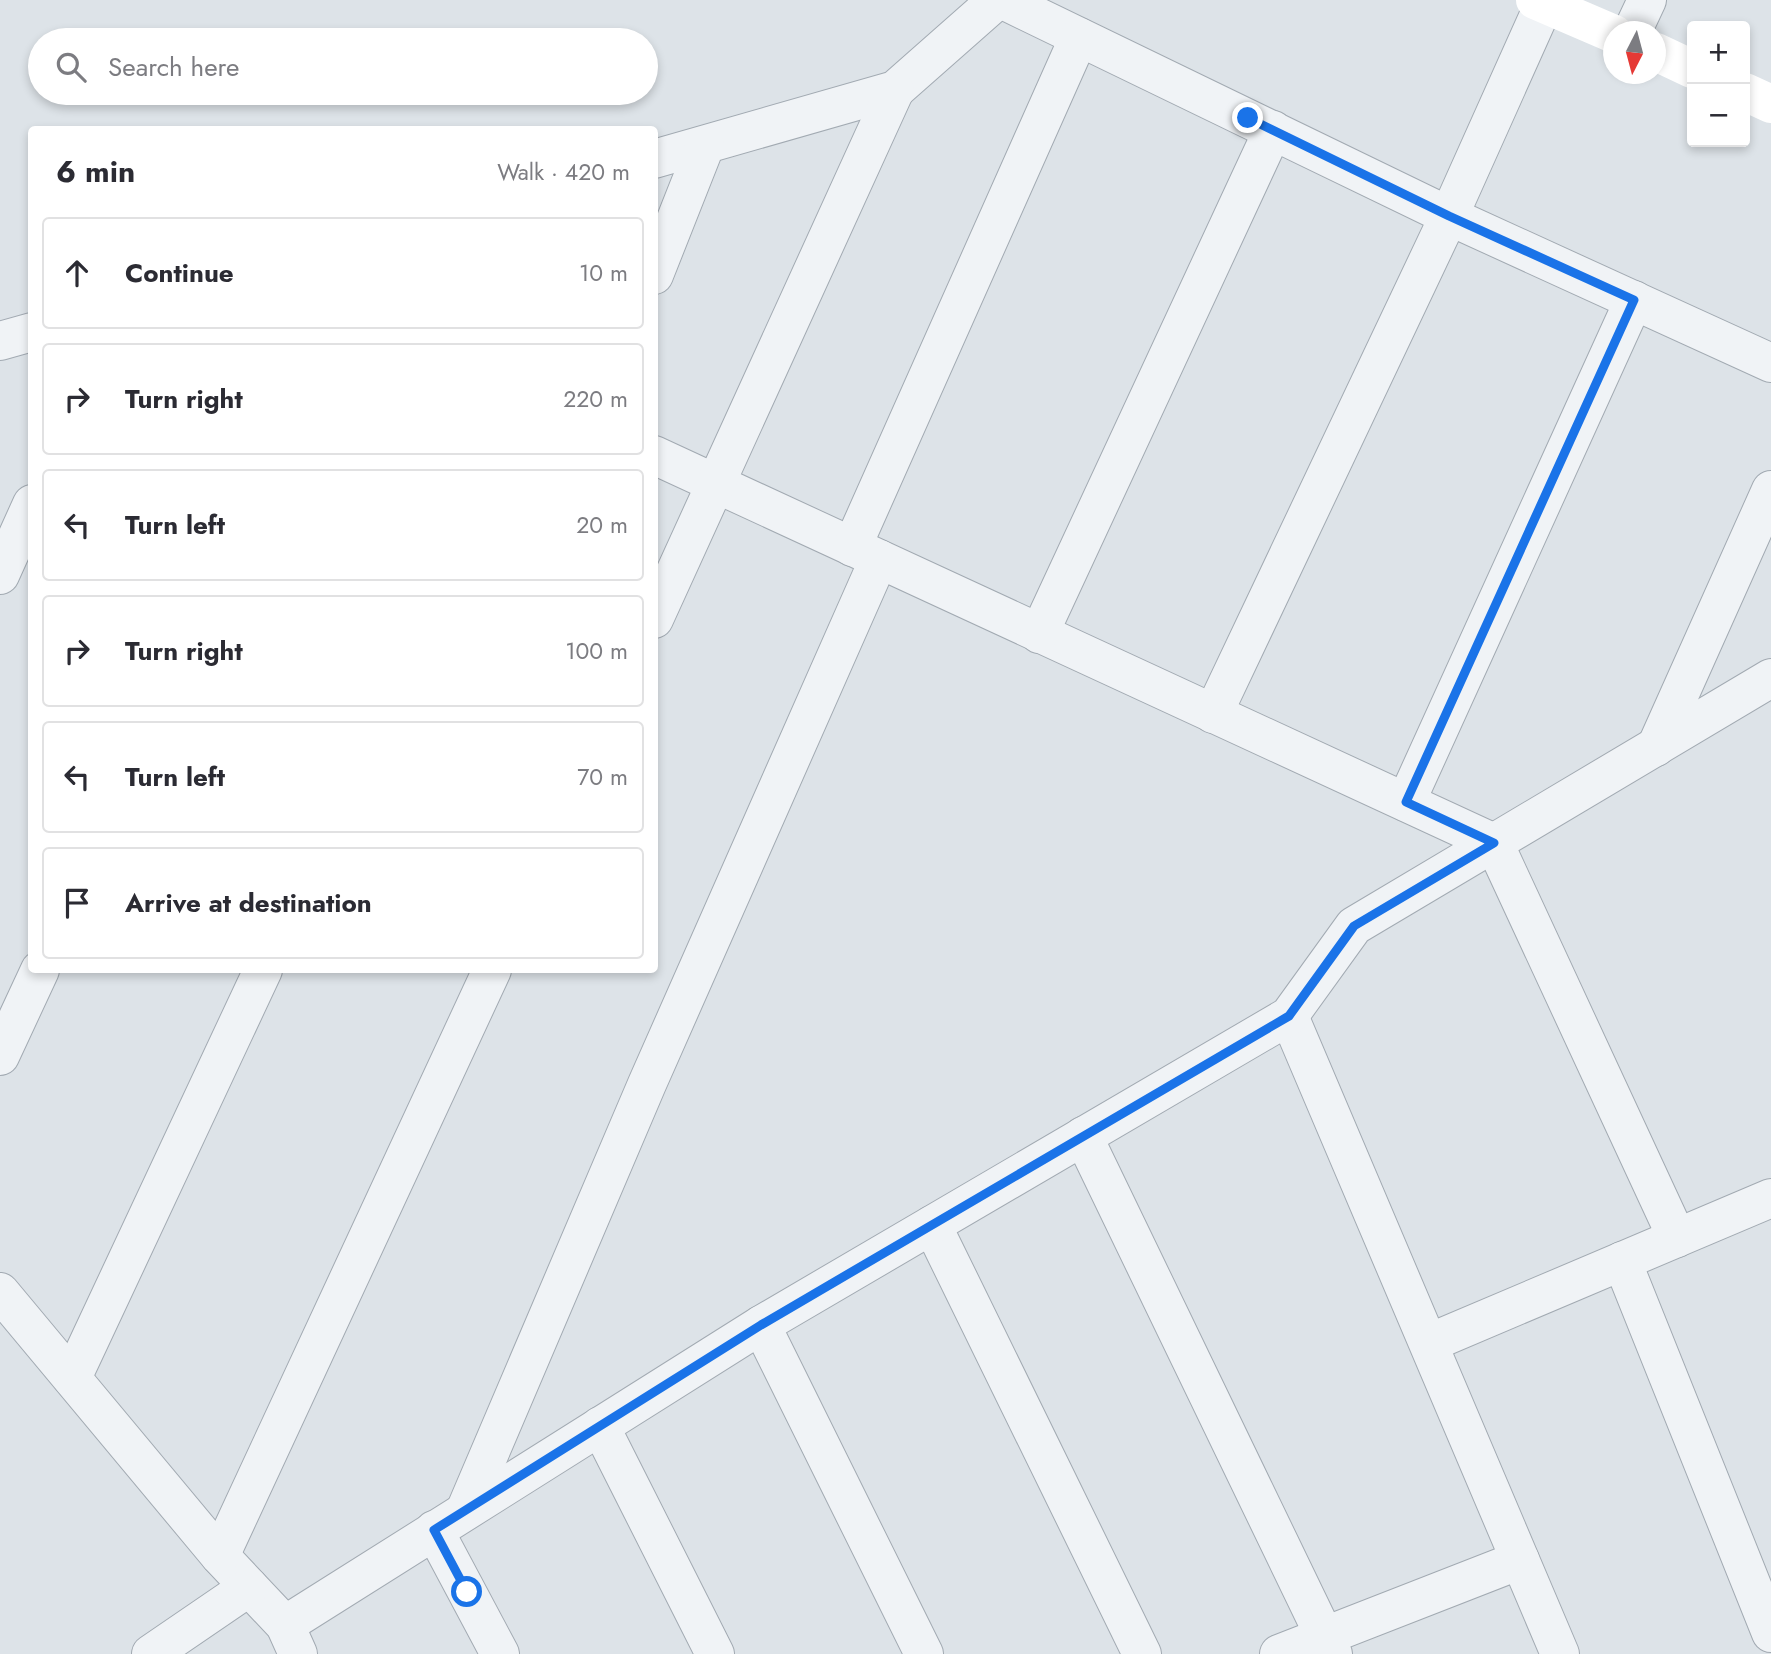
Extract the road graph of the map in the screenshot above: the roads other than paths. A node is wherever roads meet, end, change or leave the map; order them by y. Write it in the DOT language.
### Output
graph roads {
  1 [pos="997,0"];
  2 [pos="1003,0"];
  3 [pos="1647,0"];
  4 [pos="1540,2"];
  5 [pos="1637,21"];
  6 [pos="1603,29"];
  7 [pos="1079,37"];
  8 [pos="1666,57"];
  9 [pos="1687,67"];
  10 [pos="895,90"];
  11 [pos="1750,94"];
  12 [pos="1771,104"];
  13 [pos="1273,130"];
  14 [pos="705,146"];
  15 [pos="658,158"];
  16 [pos="1449,216"];
  17 [pos="658,265"];
  18 [pos="1634,300"];
  19 [pos="28,333"];
  20 [pos="0,341"];
  21 [pos="1771,363"];
  22 [pos="658,457"];
  23 [pos="717,484"];
  24 [pos="1771,490"];
  25 [pos="28,513"];
  26 [pos="866,553"];
  27 [pos="0,575"];
  28 [pos="658,610"];
  29 [pos="1039,634"];
  30 [pos="1771,678"];
  31 [pos="1213,714"];
  32 [pos="1656,747"];
  33 [pos="1406,802"];
  34 [pos="1494,843"];
  35 [pos="39,973"];
  36 [pos="262,973"];
  37 [pos="491,973"];
  38 [pos="1289,1016"];
  39 [pos="0,1056"];
  40 [pos="1083,1136"];
  41 [pos="1771,1198"];
  42 [pos="932,1225"];
  43 [pos="1677,1238"];
  44 [pos="1622,1261"];
  45 [pos="0,1292"];
  46 [pos="761,1325"];
  47 [pos="1429,1343"];
  48 [pos="72,1378"];
  49 [pos="600,1426"];
  50 [pos="450,1521"];
  51 [pos="220,1556"];
  52 [pos="1520,1560"];
  53 [pos="249,1587"];
  54 [pos="1771,1633"];
  55 [pos="292,1639"];
  56 [pos="1329,1645"];
  57 [pos="151,1654"];
  58 [pos="500,1654"];
  59 [pos="715,1654"];
  60 [pos="924,1654"];
  61 [pos="1142,1654"];
  62 [pos="1279,1654"];
  63 [pos="1560,1654"];
  1 -- 10 [label="street"];
  2 -- 7 [label="street"];
  3 -- 5 [label="street"];
  4 -- 6 [label="street"];
  4 -- 16 [label="street"];
  7 -- 13 [label="street"];
  7 -- 26 [label="street"];
  8 -- 9 [label="street"];
  10 -- 14 [label="street"];
  10 -- 23 [label="street"];
  11 -- 12 [label="street"];
  13 -- 16 [label="street"];
  13 -- 29 [label="street"];
  14 -- 15 [label="street"];
  14 -- 17 [label="street"];
  16 -- 18 [label="street"];
  16 -- 31 [label="street"];
  18 -- 21 [label="street"];
  18 -- 33 [label="street"];
  19 -- 20 [label="street"];
  22 -- 23 [label="street"];
  23 -- 26 [label="street"];
  23 -- 28 [label="street"];
  24 -- 32 [label="street"];
  25 -- 27 [label="street"];
  26 -- 29 [label="street"];
  26 -- 50 [label="street"];
  29 -- 31 [label="street"];
  30 -- 32 [label="street"];
  31 -- 33 [label="street"];
  32 -- 34 [label="street"];
  33 -- 34 [label="street"];
  34 -- 38 [label="street"];
  34 -- 43 [label="street"];
  35 -- 39 [label="street"];
  36 -- 48 [label="street"];
  37 -- 51 [label="street"];
  38 -- 40 [label="street"];
  38 -- 47 [label="street"];
  40 -- 42 [label="street"];
  40 -- 56 [label="street"];
  41 -- 43 [label="street"];
  42 -- 46 [label="street"];
  42 -- 61 [label="street"];
  43 -- 44 [label="street"];
  44 -- 47 [label="street"];
  44 -- 54 [label="street"];
  45 -- 48 [label="street"];
  46 -- 49 [label="street"];
  46 -- 60 [label="street"];
  47 -- 52 [label="street"];
  48 -- 51 [label="street"];
  49 -- 50 [label="street"];
  49 -- 59 [label="street"];
  50 -- 55 [label="street"];
  50 -- 58 [label="street"];
  51 -- 53 [label="street"];
  52 -- 56 [label="street"];
  52 -- 63 [label="street"];
  53 -- 55 [label="street"];
  53 -- 57 [label="street"];
  56 -- 62 [label="street"];
}
